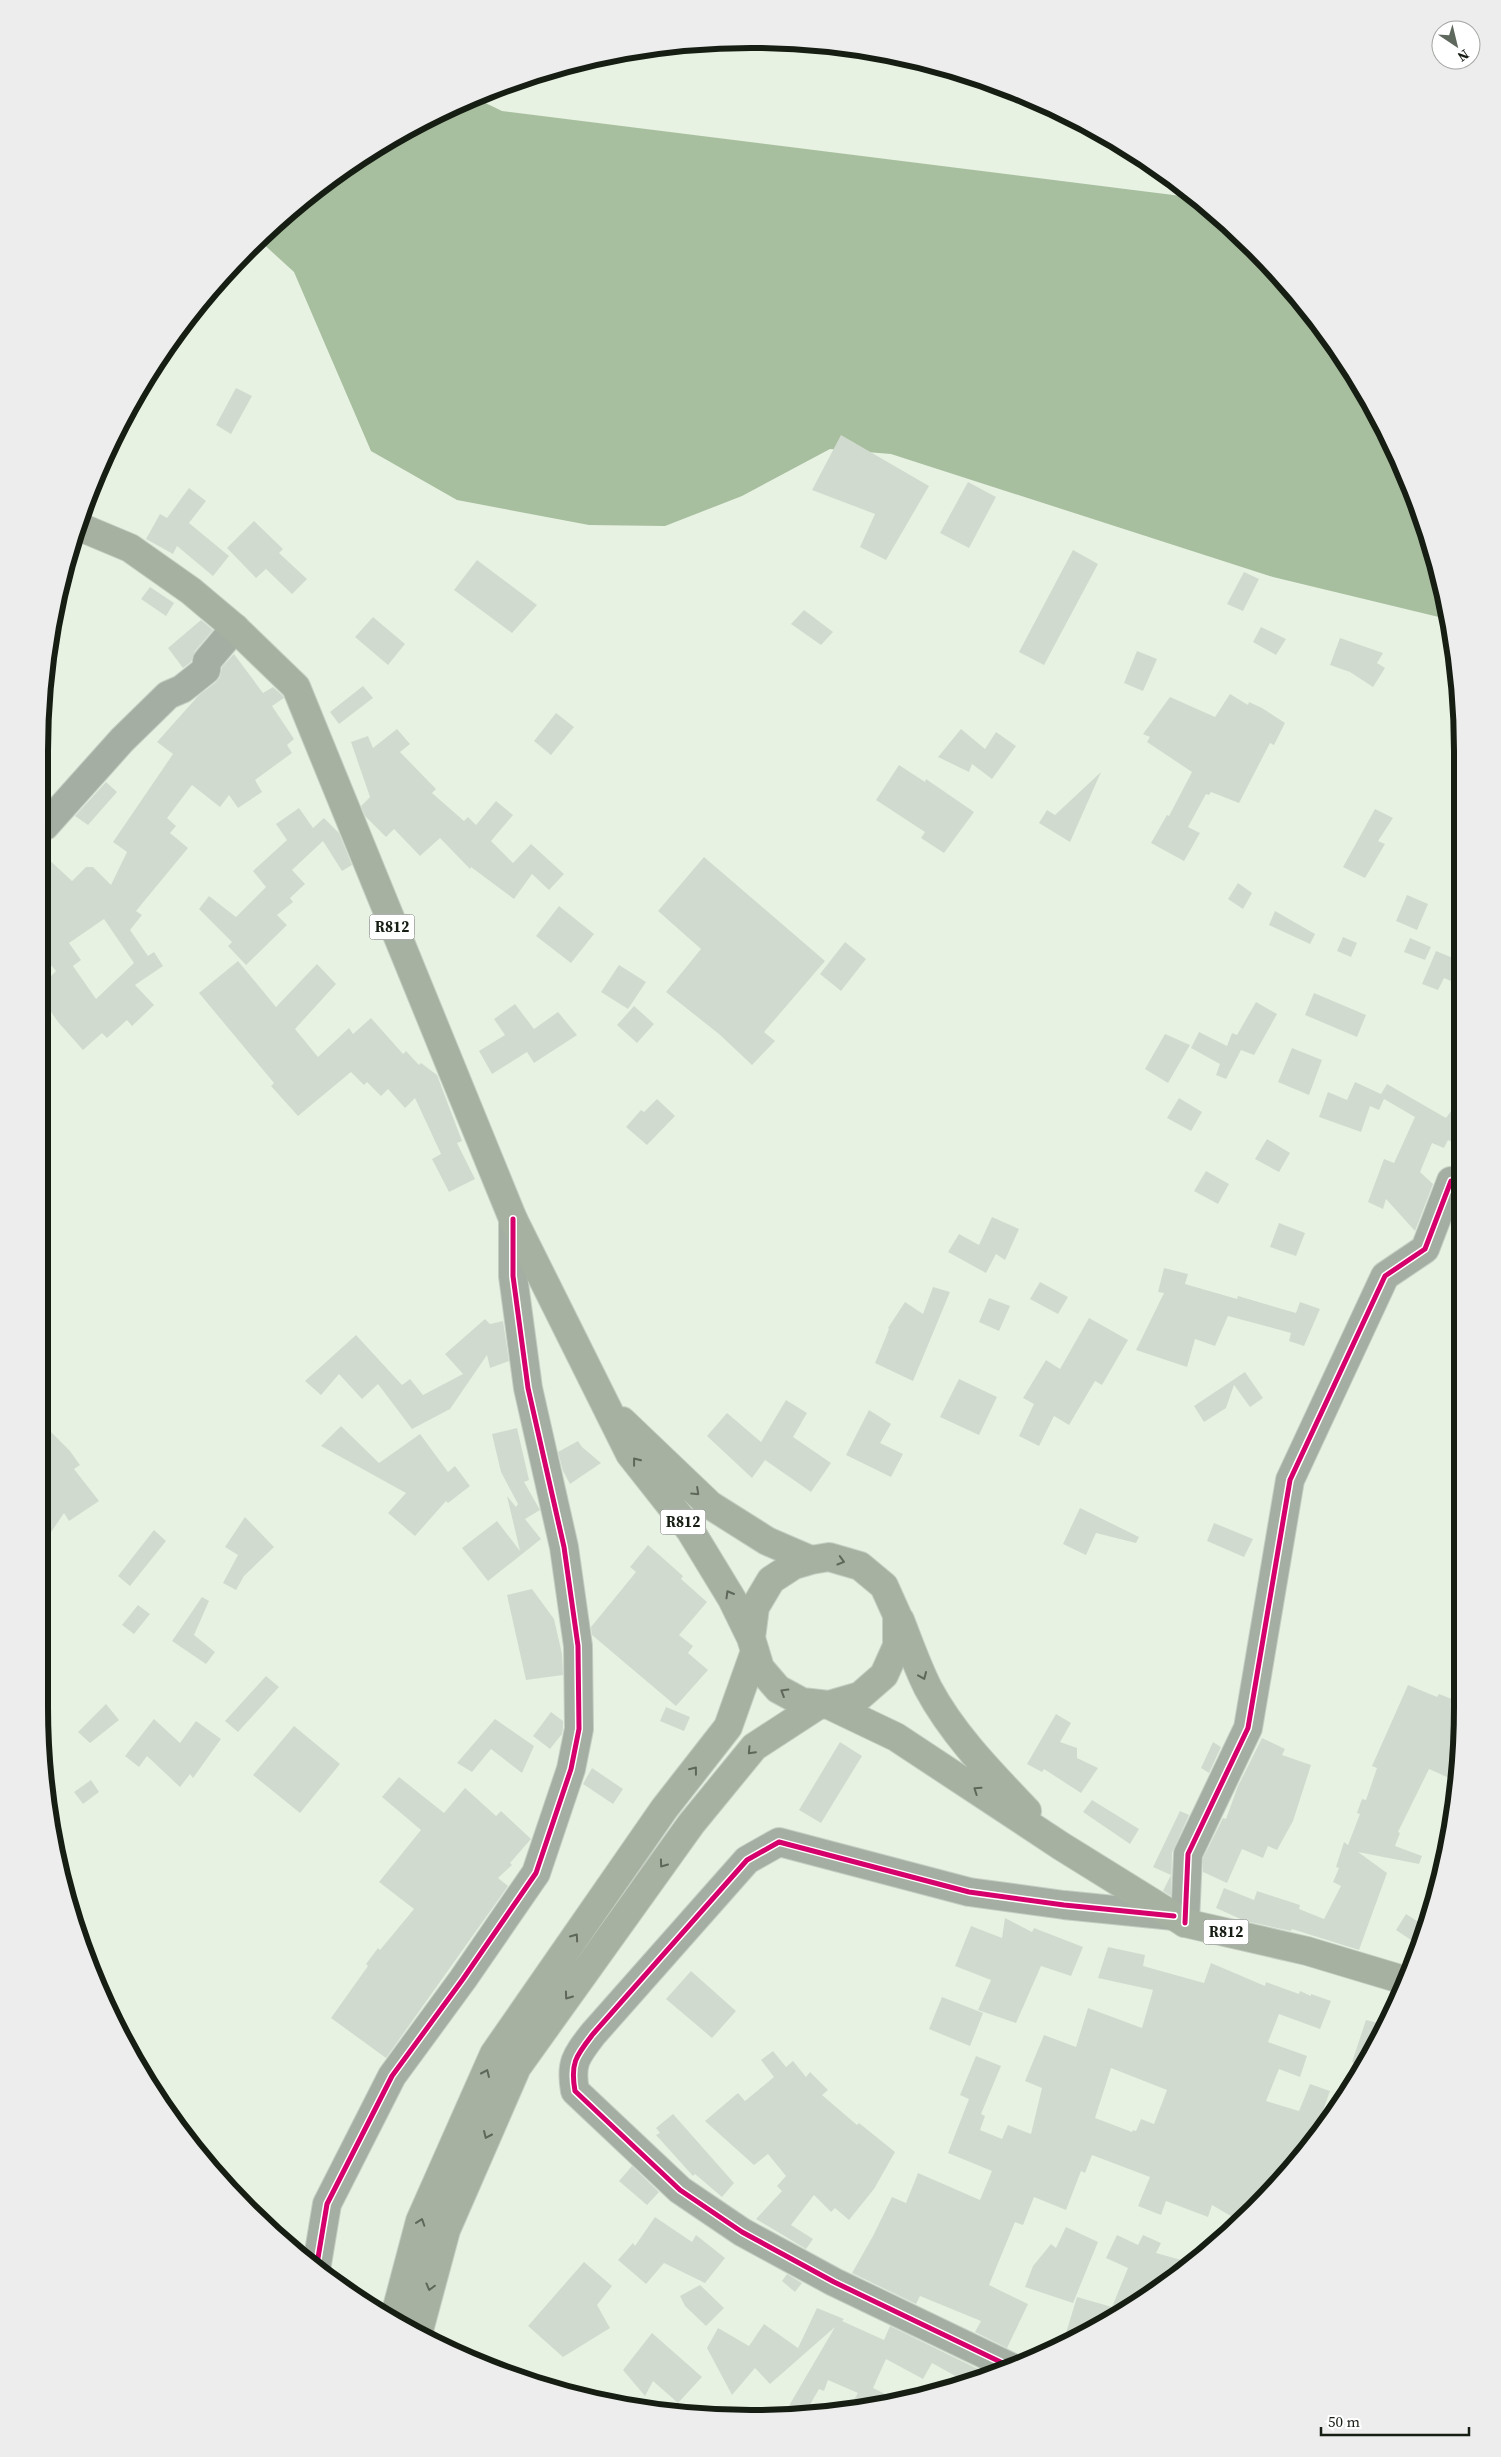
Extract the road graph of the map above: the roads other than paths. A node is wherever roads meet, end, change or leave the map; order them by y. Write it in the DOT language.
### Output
graph roads {
  1 [pos="84,529"];
  2 [pos="235,628"];
  3 [pos="48,823"];
  4 [pos="1451,1181"];
  5 [pos="513,1219"];
  6 [pos="610,1410"];
  7 [pos="810,1560"];
  8 [pos="897,1615"];
  9 [pos="753,1644"];
  10 [pos="825,1705"];
  11 [pos="1061,1846"];
  12 [pos="1180,1920"];
  13 [pos="1399,1979"];
  14 [pos="318,2260"];
  15 [pos="396,2313"];
  16 [pos="420,2326"];
  17 [pos="1002,2363"];
  1 -- 2 [label="main road, R812"];
  2 -- 3 [label="street"];
  2 -- 5 [label="main road, R812"];
  4 -- 12 [label="street"];
  5 -- 6 [label="main road, R812"];
  5 -- 14 [label="street"];
  6 -- 7 [label="main road, R812, one-way"];
  9 -- 6 [label="main road, R812, one-way"];
  7 -- 8 [label="main road, R812, one-way"];
  7 -- 9 [label="main road, R812"];
  8 -- 10 [label="main road, R812"];
  8 -- 11 [label="main road, R812, one-way"];
  10 -- 9 [label="main road, R812, one-way"];
  15 -- 9 [label="main road, one-way"];
  11 -- 10 [label="main road, R812, one-way"];
  10 -- 16 [label="main road, one-way"];
  11 -- 12 [label="main road, R812"];
  12 -- 13 [label="main road, R812"];
  12 -- 17 [label="street"];
}
